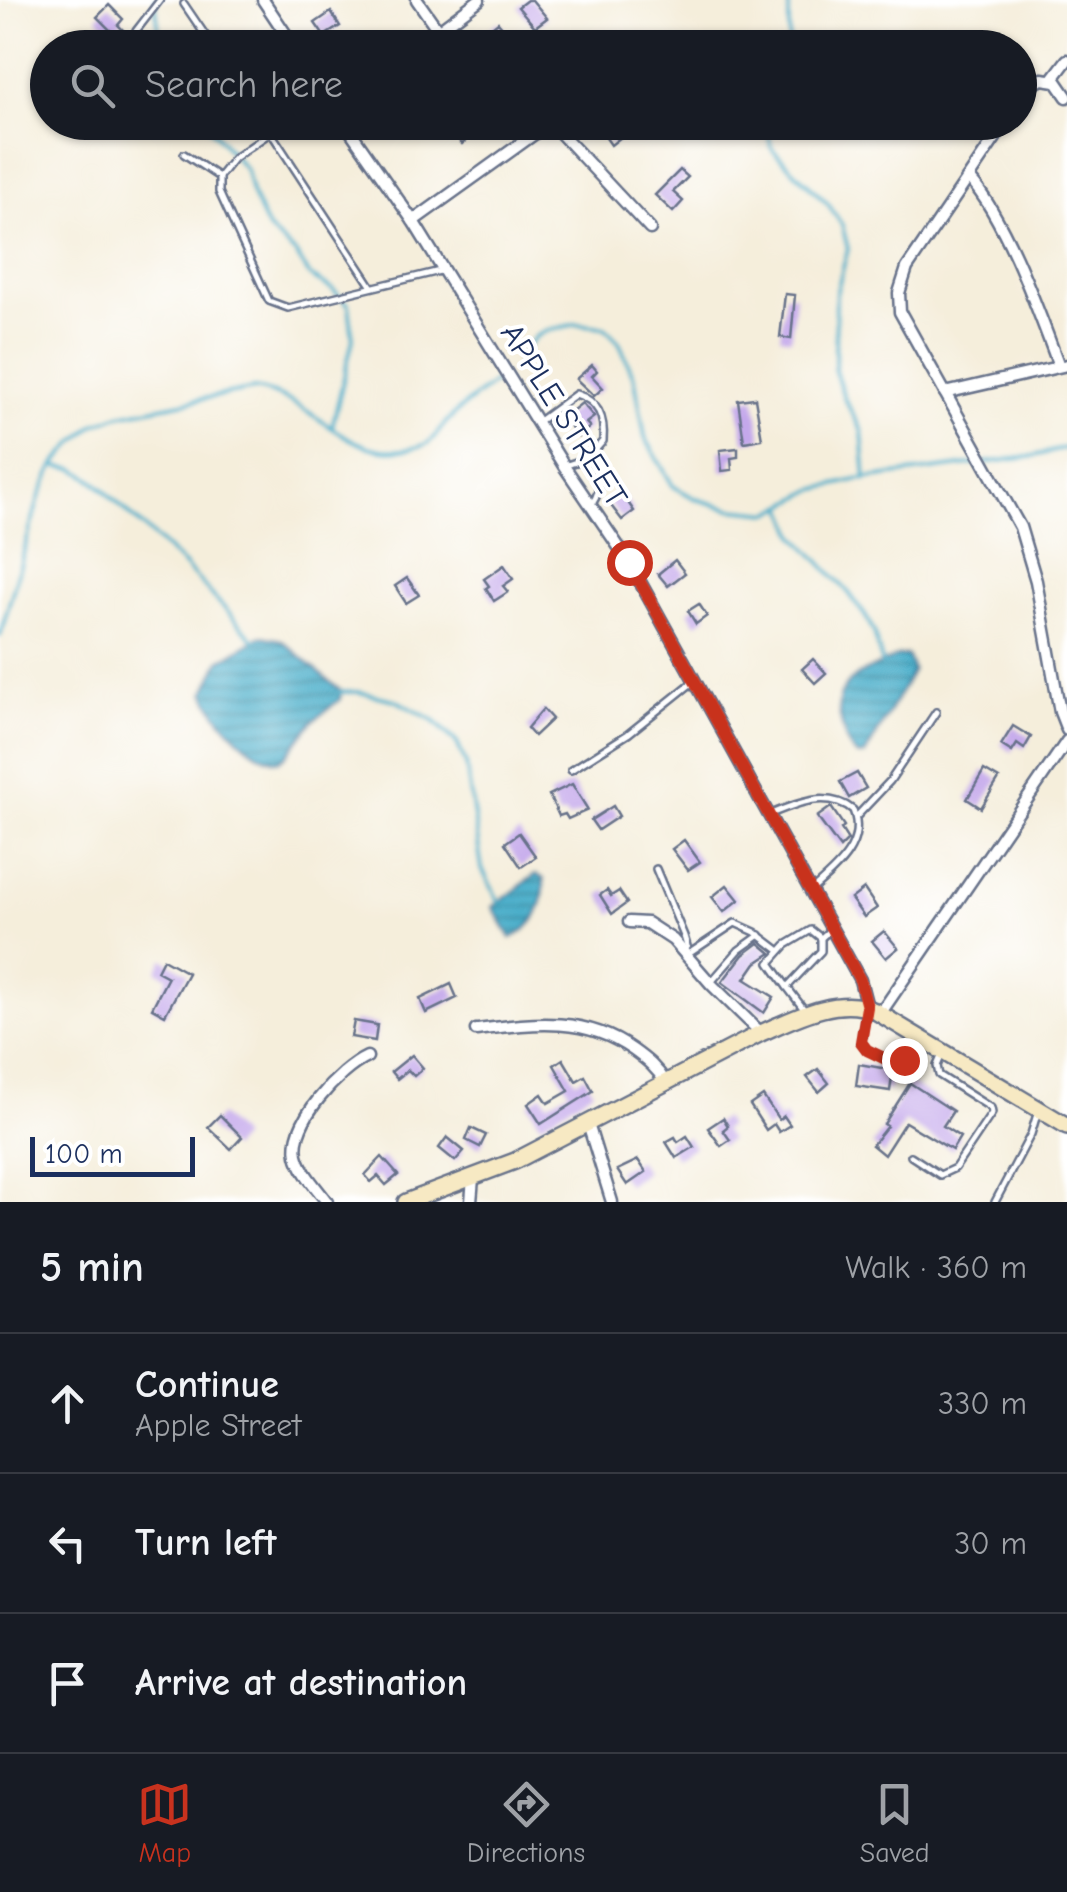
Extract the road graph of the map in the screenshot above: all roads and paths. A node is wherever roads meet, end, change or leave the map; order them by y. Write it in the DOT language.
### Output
graph roads {
  1 [pos="160,0"];
  2 [pos="263,0"];
  3 [pos="417,0"];
  4 [pos="479,0"];
  5 [pos="184,4"];
  6 [pos="138,30"];
  7 [pos="202,30"];
  8 [pos="283,30"];
  9 [pos="438,30"];
  10 [pos="1067,60"];
  11 [pos="1052,80"];
  12 [pos="1037,82"];
  13 [pos="1067,97"];
  14 [pos="259,140"];
  15 [pos="275,140"];
  16 [pos="357,140"];
  17 [pos="527,140"];
  18 [pos="567,140"];
  19 [pos="994,140"];
  20 [pos="184,154"];
  21 [pos="219,177"];
  22 [pos="969,178"];
  23 [pos="413,221"];
  24 [pos="650,229"];
  25 [pos="442,270"];
  26 [pos="372,287"];
  27 [pos="1063,365"];
  28 [pos="944,393"];
  29 [pos="539,421"];
  30 [pos="588,458"];
  31 [pos="564,466"];
  32 [pos="590,506"];
  33 [pos="695,680"];
  34 [pos="936,712"];
  35 [pos="1067,730"];
  36 [pos="1067,741"];
  37 [pos="571,770"];
  38 [pos="770,815"];
  39 [pos="856,817"];
  40 [pos="656,869"];
  41 [pos="810,891"];
  42 [pos="630,922"];
  43 [pos="831,929"];
  44 [pos="760,935"];
  45 [pos="821,938"];
  46 [pos="780,951"];
  47 [pos="685,953"];
  48 [pos="710,983"];
  49 [pos="788,987"];
  50 [pos="874,1010"];
  51 [pos="807,1014"];
  52 [pos="476,1030"];
  53 [pos="762,1034"];
  54 [pos="920,1038"];
  55 [pos="944,1052"];
  56 [pos="367,1057"];
  57 [pos="990,1079"];
  58 [pos="666,1083"];
  59 [pos="978,1099"];
  60 [pos="1039,1108"];
  61 [pos="588,1124"];
  62 [pos="1067,1126"];
  63 [pos="911,1156"];
  64 [pos="473,1178"];
  65 [pos="327,1202"];
  66 [pos="406,1202"];
  67 [pos="471,1202"];
  68 [pos="612,1202"];
  69 [pos="995,1202"];
  1 -- 6 [label="lane"];
  2 -- 8 [label="street"];
  3 -- 9 [label="street"];
  4 -- 9 [label="street"];
  5 -- 7 [label="lane"];
  10 -- 11 [label="street"];
  11 -- 12 [label="street"];
  11 -- 13 [label="street"];
  14 -- 21 [label="lane"];
  15 -- 26 [label="lane"];
  16 -- 23 [label="street, APPLE STREET"];
  17 -- 23 [label="street"];
  18 -- 24 [label="street"];
  19 -- 22 [label="street"];
  20 -- 21 [label="lane"];
  21 -- 26 [label="lane"];
  22 -- 27 [label="street"];
  22 -- 28 [label="street"];
  23 -- 25 [label="street, APPLE STREET"];
  25 -- 26 [label="lane"];
  25 -- 29 [label="street, APPLE STREET"];
  27 -- 28 [label="street"];
  28 -- 35 [label="street"];
  29 -- 30 [label="lane"];
  29 -- 31 [label="street, APPLE STREET"];
  30 -- 31 [label="lane"];
  30 -- 32 [label="lane"];
  31 -- 32 [label="street, APPLE STREET"];
  32 -- 33 [label="street, APPLE STREET"];
  33 -- 37 [label="lane"];
  33 -- 38 [label="street, APPLE STREET"];
  34 -- 39 [label="lane"];
  36 -- 50 [label="street"];
  38 -- 39 [label="lane"];
  38 -- 41 [label="street, APPLE STREET"];
  39 -- 41 [label="lane"];
  40 -- 47 [label="lane"];
  41 -- 43 [label="street, APPLE STREET"];
  42 -- 47 [label="street"];
  43 -- 45 [label="lane"];
  43 -- 50 [label="street, APPLE STREET"];
  44 -- 46 [label="lane"];
  44 -- 47 [label="lane"];
  44 -- 48 [label="lane"];
  45 -- 46 [label="lane"];
  45 -- 49 [label="lane"];
  46 -- 49 [label="lane"];
  47 -- 48 [label="street"];
  48 -- 53 [label="street"];
  49 -- 51 [label="lane"];
  50 -- 51 [label="street"];
  50 -- 54 [label="street"];
  50 -- 54 [label="lane"];
  51 -- 53 [label="street"];
  52 -- 58 [label="street"];
  53 -- 58 [label="street"];
  54 -- 55 [label="street"];
  55 -- 57 [label="street"];
  55 -- 59 [label="lane"];
  56 -- 65 [label="street"];
  57 -- 59 [label="lane"];
  57 -- 60 [label="street"];
  58 -- 61 [label="street"];
  59 -- 63 [label="lane"];
  60 -- 62 [label="street"];
  60 -- 69 [label="lane"];
  61 -- 64 [label="street"];
  61 -- 68 [label="street"];
  64 -- 66 [label="street"];
  64 -- 67 [label="street"];
}
